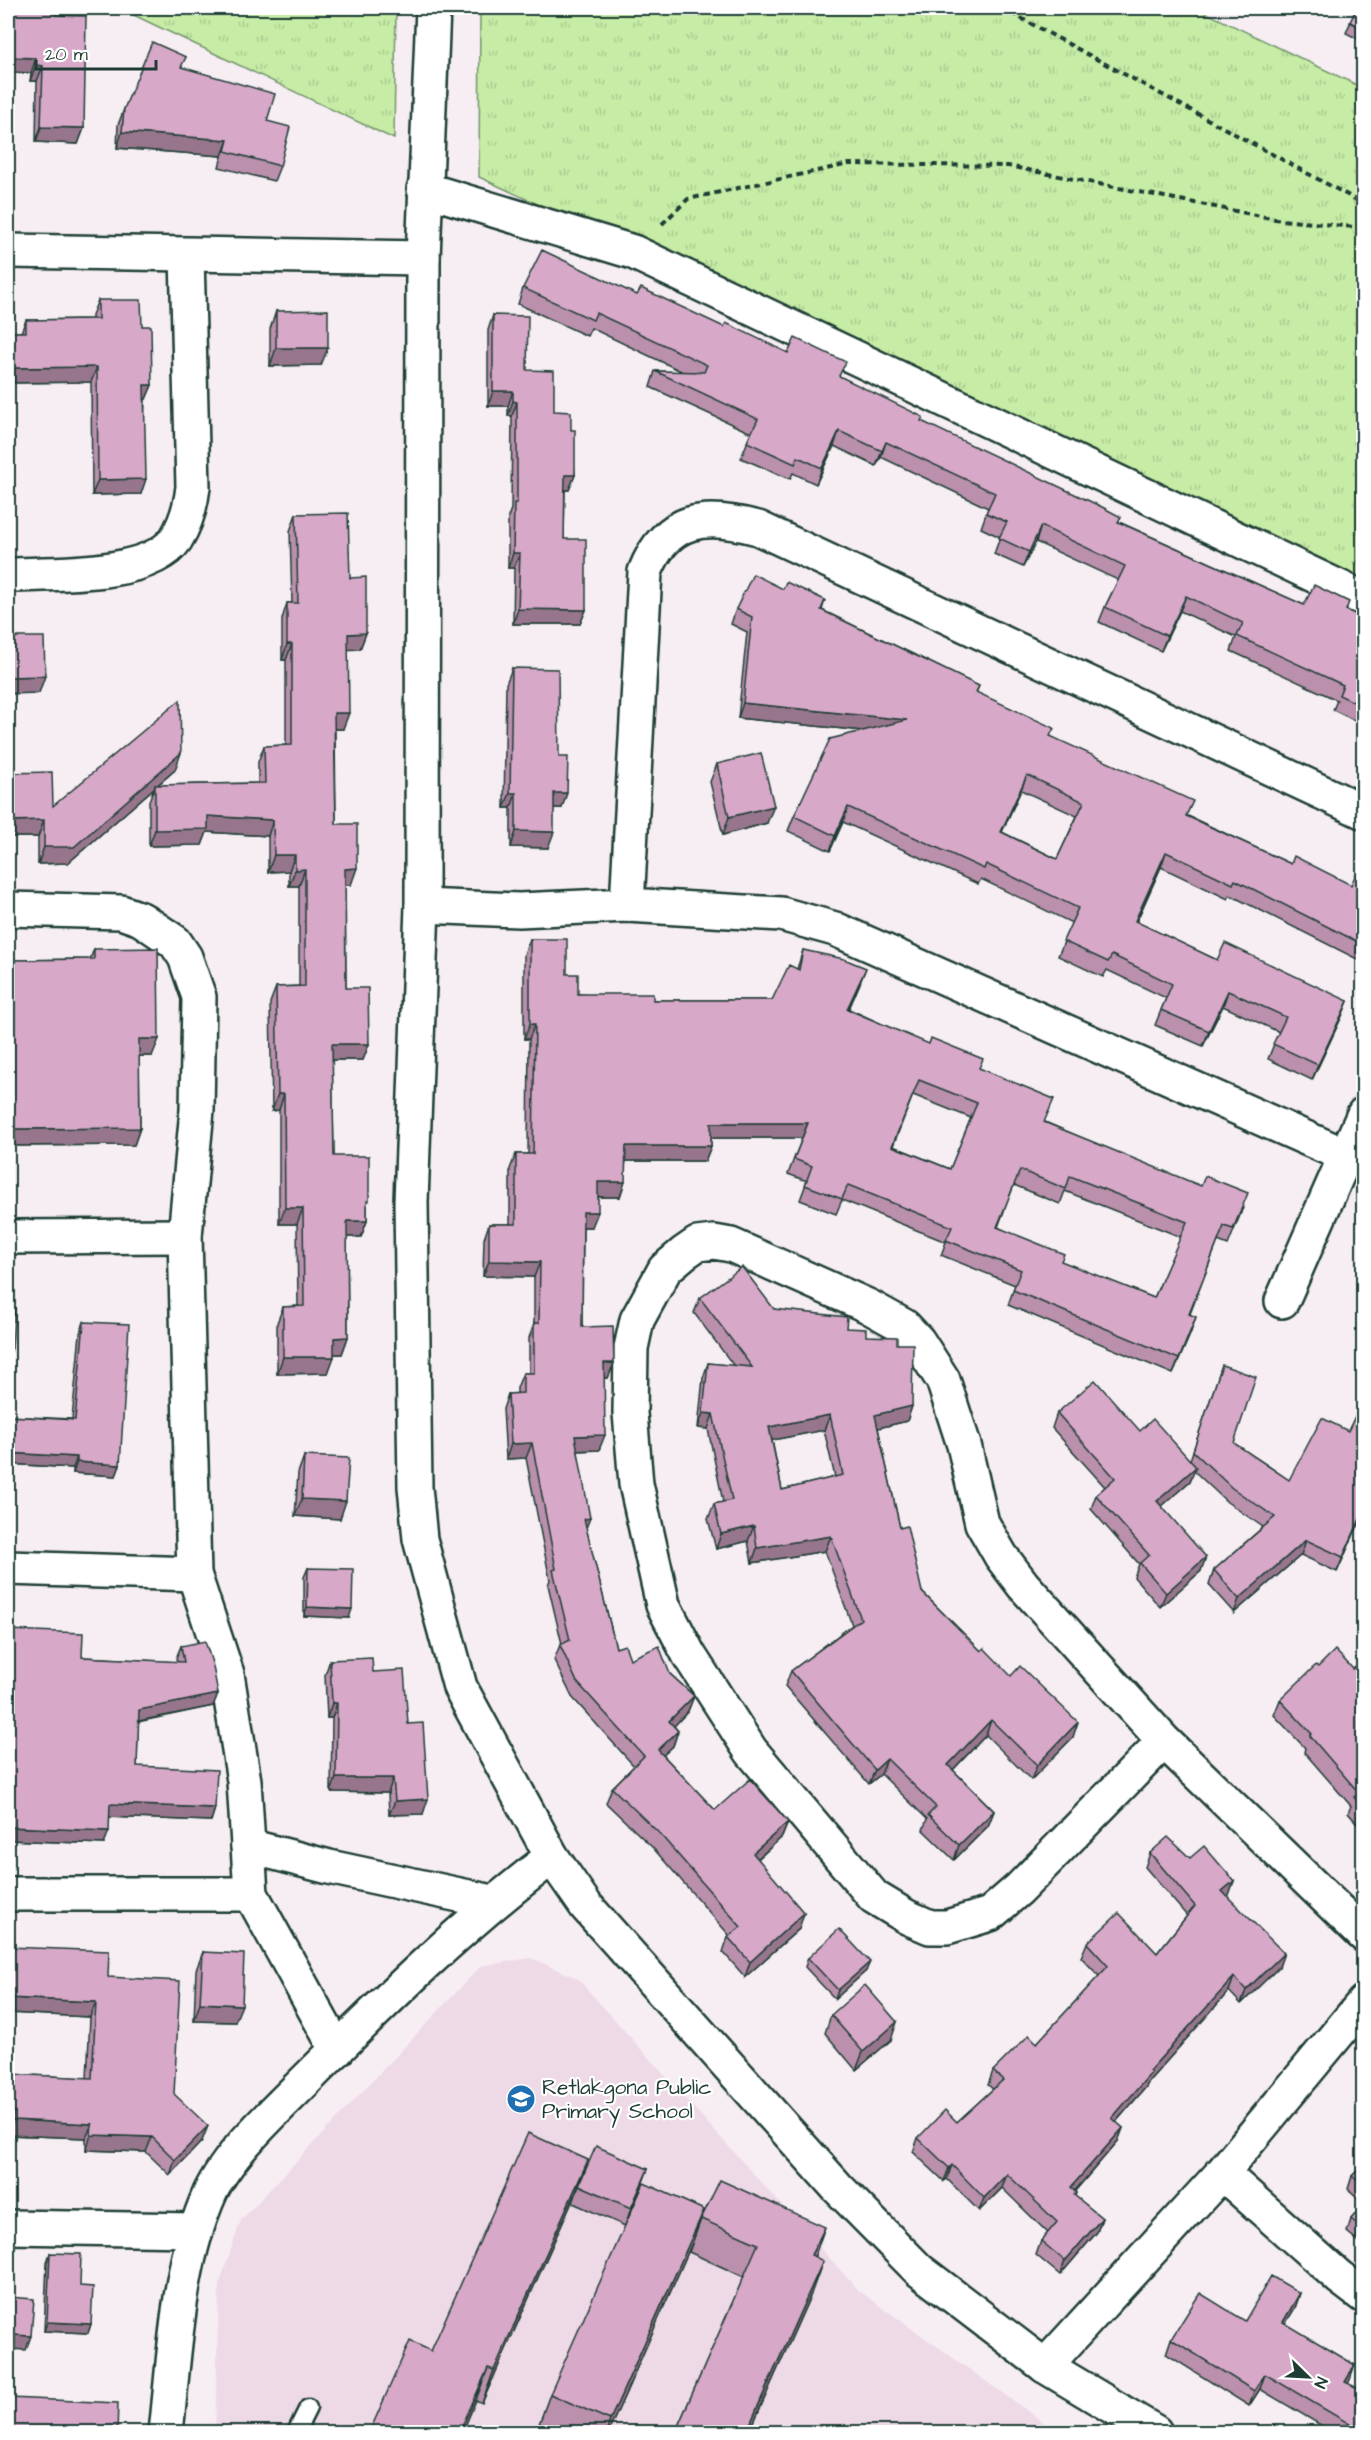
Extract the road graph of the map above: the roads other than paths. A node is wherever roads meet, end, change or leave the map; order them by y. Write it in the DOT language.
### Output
graph roads {
  1 [pos="433,8"];
  2 [pos="424,189"];
  3 [pos="8,251"];
  4 [pos="187,255"];
  5 [pos="423,258"];
  6 [pos="8,575"];
  7 [pos="1364,599"];
  8 [pos="1364,812"];
  9 [pos="627,905"];
  10 [pos="422,906"];
  11 [pos="8,909"];
  12 [pos="1364,1114"];
  13 [pos="1344,1155"];
  14 [pos="185,1236"];
  15 [pos="8,1237"];
  16 [pos="1282,1301"];
  17 [pos="8,1568"];
  18 [pos="194,1574"];
  19 [pos="1164,1741"];
  20 [pos="248,1846"];
  21 [pos="552,1857"];
  22 [pos="8,1894"];
  23 [pos="251,1894"];
  24 [pos="492,1902"];
  25 [pos="1364,1935"];
  26 [pos="1364,2002"];
  27 [pos="336,2050"];
  28 [pos="1222,2173"];
  29 [pos="8,2227"];
  30 [pos="195,2230"];
  31 [pos="1364,2296"];
  32 [pos="1045,2366"];
  33 [pos="308,2408"];
  34 [pos="166,2433"];
  35 [pos="296,2433"];
  36 [pos="1155,2433"];
  1 -- 2 [label="street"];
  2 -- 5 [label="street"];
  2 -- 7 [label="street"];
  3 -- 4 [label="street"];
  4 -- 5 [label="street"];
  4 -- 6 [label="street"];
  5 -- 10 [label="street"];
  8 -- 9 [label="street"];
  9 -- 10 [label="street"];
  9 -- 13 [label="street"];
  10 -- 21 [label="street"];
  11 -- 14 [label="street"];
  12 -- 13 [label="street"];
  13 -- 16 [label="street"];
  14 -- 15 [label="street"];
  14 -- 18 [label="street"];
  17 -- 18 [label="street"];
  18 -- 20 [label="street"];
  19 -- 19 [label="street"];
  19 -- 25 [label="street"];
  20 -- 23 [label="street"];
  20 -- 24 [label="street"];
  21 -- 24 [label="street"];
  21 -- 32 [label="street"];
  22 -- 23 [label="street"];
  23 -- 27 [label="street"];
  24 -- 27 [label="street"];
  26 -- 28 [label="street"];
  27 -- 30 [label="street"];
  28 -- 31 [label="street"];
  28 -- 32 [label="street"];
  29 -- 30 [label="street"];
  30 -- 34 [label="street"];
  32 -- 36 [label="street"];
  33 -- 35 [label="lane"];
}
